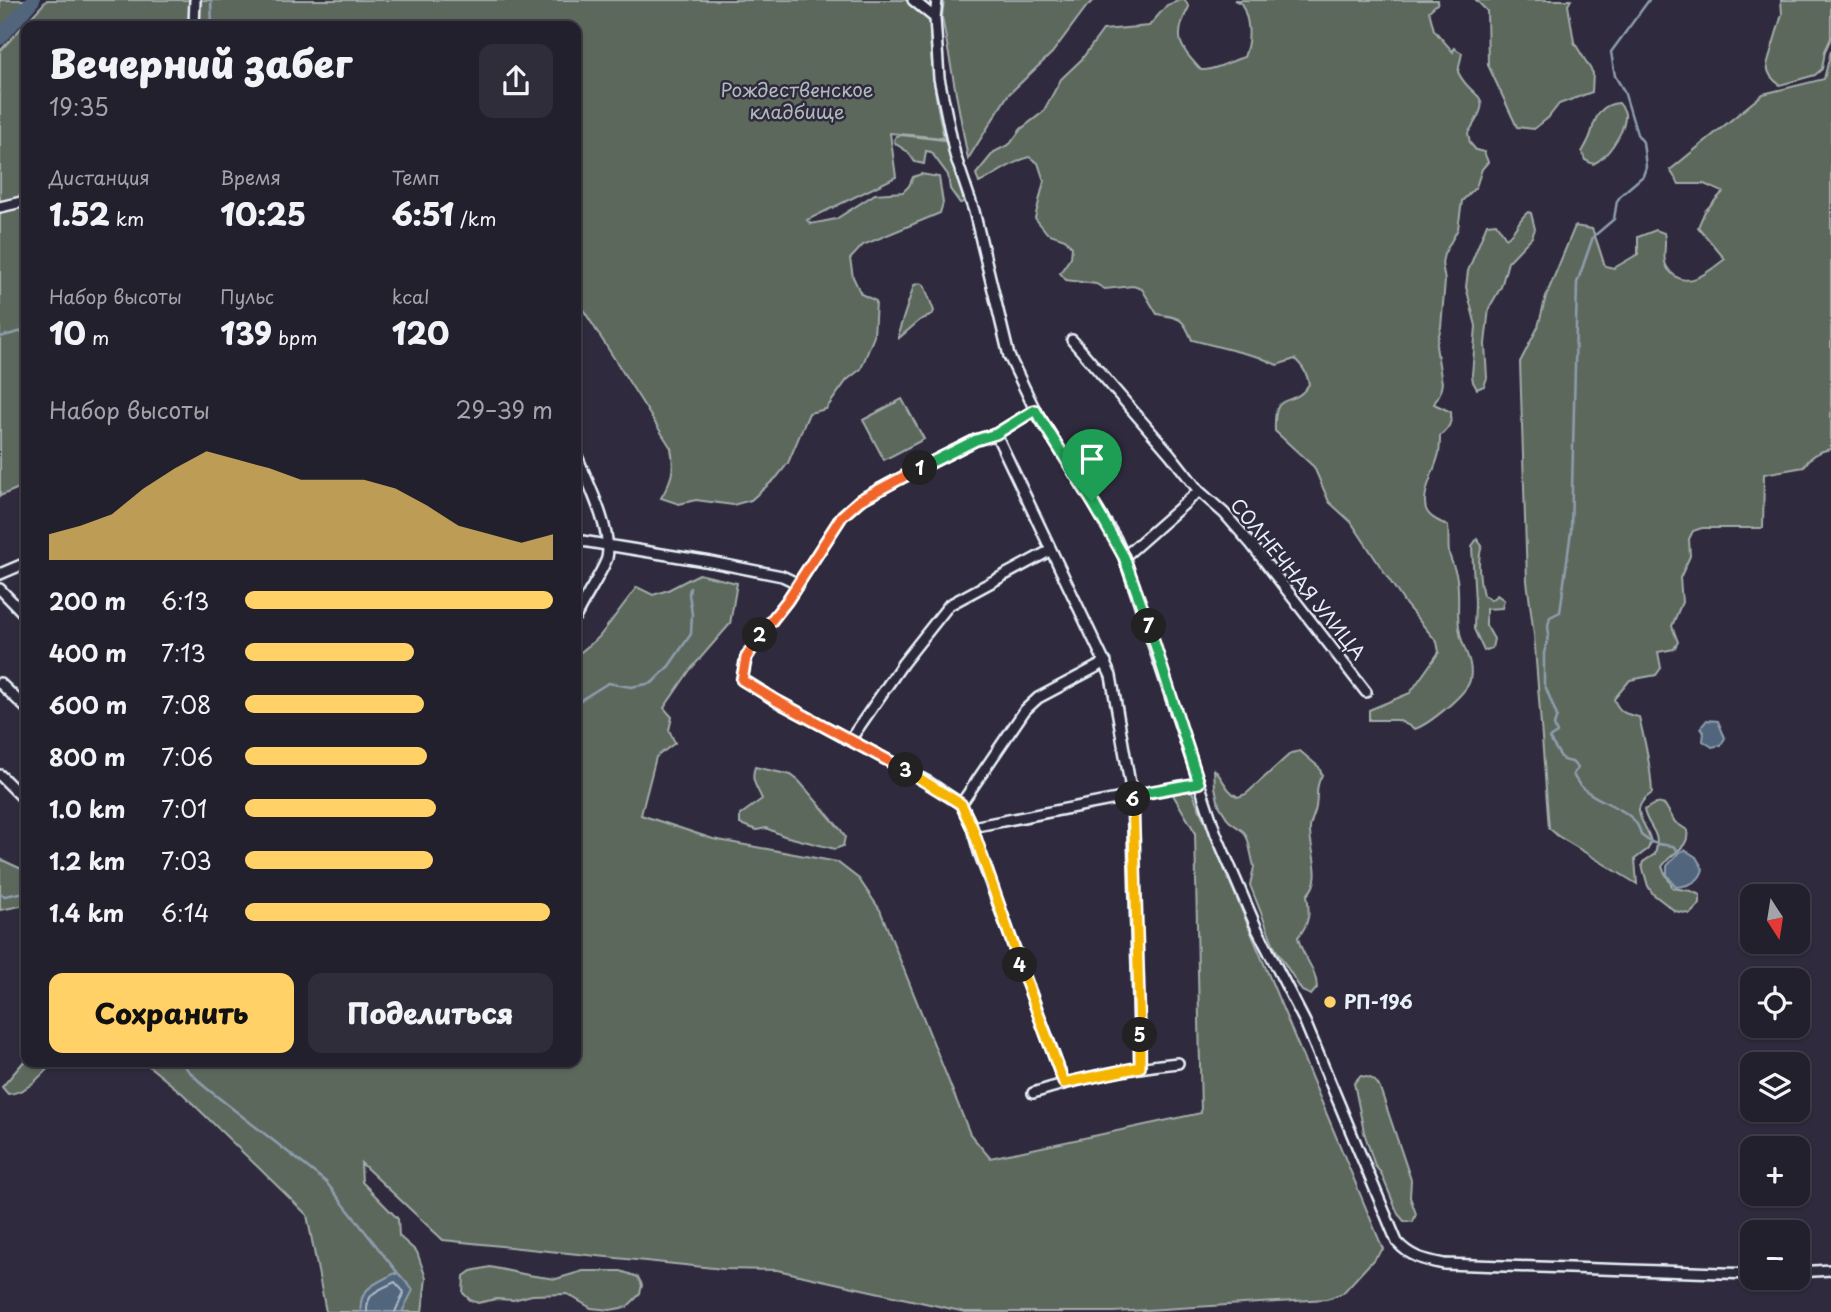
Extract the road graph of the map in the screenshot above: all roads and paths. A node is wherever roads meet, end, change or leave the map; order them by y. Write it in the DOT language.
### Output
graph roads {
  1 [pos="195,0"];
  2 [pos="913,0"];
  3 [pos="937,0"];
  4 [pos="935,18"];
  5 [pos="194,21"];
  6 [pos="21,202"];
  7 [pos="0,207"];
  8 [pos="1072,340"];
  9 [pos="1035,410"];
  10 [pos="996,434"];
  11 [pos="581,467"];
  12 [pos="1199,491"];
  13 [pos="581,541"];
  14 [pos="607,545"];
  15 [pos="1051,550"];
  16 [pos="1124,557"];
  17 [pos="21,565"];
  18 [pos="0,574"];
  19 [pos="799,584"];
  20 [pos="0,589"];
  21 [pos="581,607"];
  22 [pos="21,611"];
  23 [pos="1106,662"];
  24 [pos="0,683"];
  25 [pos="1366,692"];
  26 [pos="21,703"];
  27 [pos="850,740"];
  28 [pos="0,775"];
  29 [pos="1199,783"];
  30 [pos="1132,795"];
  31 [pos="21,796"];
  32 [pos="961,804"];
  33 [pos="972,827"];
  34 [pos="1178,1063"];
  35 [pos="1140,1067"];
  36 [pos="1064,1083"];
  37 [pos="1032,1093"];
  38 [pos="1831,1270"];
  39 [pos="1810,1271"];
  40 [pos="1740,1273"];
  1 -- 5 [label="street"];
  2 -- 4 [label="street"];
  3 -- 4 [label="street"];
  4 -- 9 [label="street"];
  6 -- 7 [label="street"];
  8 -- 12 [label="street, СОЛНЕЧНАЯ УЛИЦА"];
  9 -- 10 [label="street"];
  9 -- 16 [label="street"];
  10 -- 15 [label="street"];
  10 -- 19 [label="street"];
  11 -- 14 [label="street"];
  12 -- 16 [label="street"];
  12 -- 25 [label="street, СОЛНЕЧНАЯ УЛИЦА"];
  13 -- 14 [label="street"];
  14 -- 19 [label="street"];
  14 -- 21 [label="street"];
  15 -- 23 [label="street"];
  15 -- 27 [label="street"];
  16 -- 29 [label="street"];
  17 -- 18 [label="street"];
  19 -- 27 [label="street"];
  20 -- 22 [label="street"];
  23 -- 30 [label="street"];
  23 -- 32 [label="street"];
  24 -- 26 [label="street"];
  27 -- 32 [label="street"];
  28 -- 31 [label="street"];
  29 -- 30 [label="street"];
  29 -- 40 [label="street"];
  30 -- 33 [label="street"];
  30 -- 35 [label="street"];
  32 -- 33 [label="street"];
  33 -- 36 [label="street"];
  34 -- 35 [label="street"];
  35 -- 36 [label="street"];
  36 -- 37 [label="street"];
  38 -- 39 [label="street"];
}
